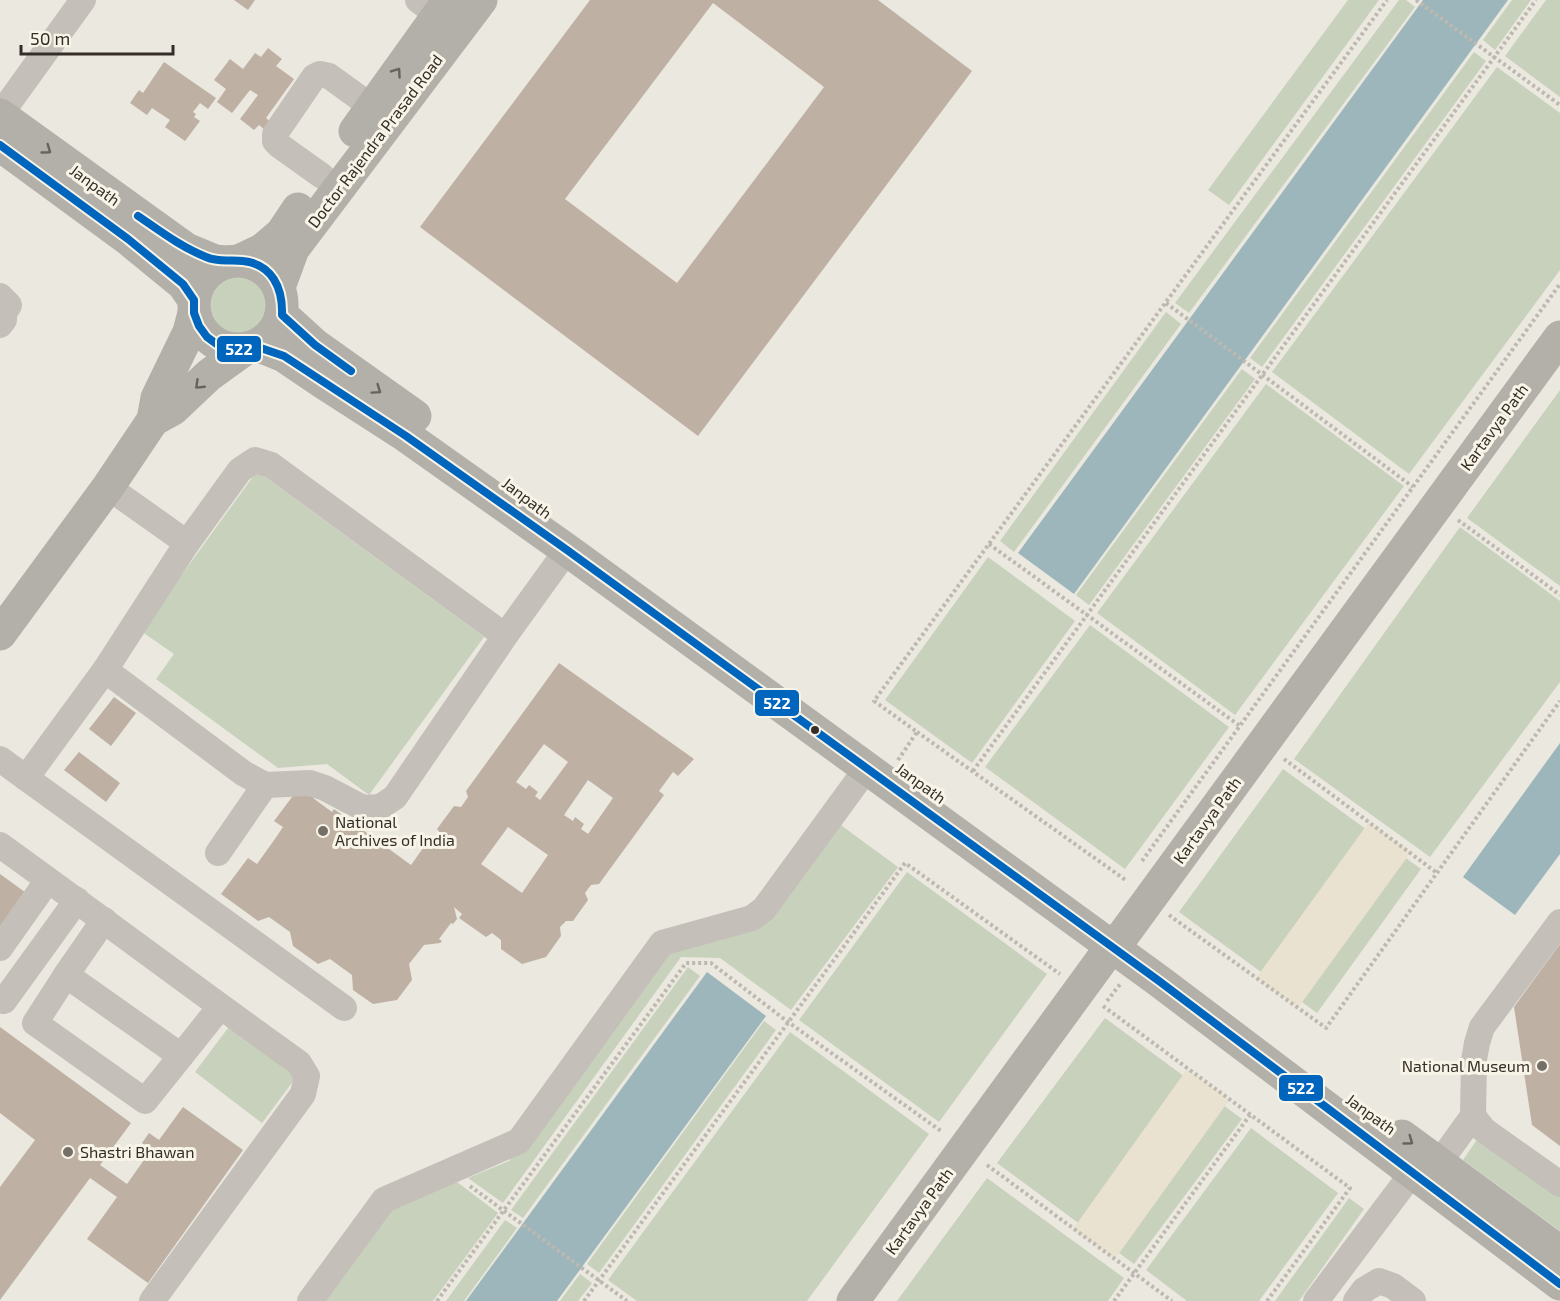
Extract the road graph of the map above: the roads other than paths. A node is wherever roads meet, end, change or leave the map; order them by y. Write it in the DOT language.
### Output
graph roads {
  1 [pos="83,0"];
  2 [pos="481,0"];
  3 [pos="435,5"];
  4 [pos="372,107"];
  5 [pos="0,115"];
  6 [pos="0,145"];
  7 [pos="322,176"];
  8 [pos="233,261"];
  9 [pos="0,296"];
  10 [pos="280,301"];
  11 [pos="194,307"];
  12 [pos="0,325"];
  13 [pos="1560,337"];
  14 [pos="250,348"];
  15 [pos="153,420"];
  16 [pos="108,487"];
  17 [pos="187,543"];
  18 [pos="567,550"];
  19 [pos="650,599"];
  20 [pos="0,634"];
  21 [pos="505,636"];
  22 [pos="105,670"];
  23 [pos="0,759"];
  24 [pos="881,766"];
  25 [pos="27,778"];
  26 [pos="265,784"];
  27 [pos="0,845"];
  28 [pos="218,853"];
  29 [pos="48,879"];
  30 [pos="77,900"];
  31 [pos="104,920"];
  32 [pos="1560,922"];
  33 [pos="1112,933"];
  34 [pos="0,948"];
  35 [pos="66,975"];
  36 [pos="2,1000"];
  37 [pos="220,1007"];
  38 [pos="344,1008"];
  39 [pos="35,1023"];
  40 [pos="181,1056"];
  41 [pos="1473,1116"];
  42 [pos="1426,1168"];
  43 [pos="1560,1184"];
  44 [pos="1560,1252"];
  45 [pos="1560,1284"];
  46 [pos="152,1301"];
  47 [pos="309,1301"];
  48 [pos="853,1301"];
  49 [pos="1316,1301"];
  50 [pos="1356,1301"];
  51 [pos="1413,1301"];
  1 -- 5 [label="street"];
  2 -- 10 [label="main road, Doctor Rajendra Prasad Road"];
  4 -- 3 [label="main road, Doctor Rajendra Prasad Road, one-way"];
  4 -- 7 [label="main road, Doctor Rajendra Prasad Road"];
  4 -- 7 [label="street"];
  5 -- 8 [label="main road, Janpath, one-way"];
  6 -- 11 [label="main road, Janpath"];
  7 -- 8 [label="main road, Doctor Rajendra Prasad Road"];
  8 -- 10 [label="main road"];
  8 -- 11 [label="main road"];
  9 -- 12 [label="street"];
  10 -- 14 [label="main road"];
  10 -- 19 [label="main road, Janpath, one-way"];
  11 -- 14 [label="main road"];
  11 -- 15 [label="main road"];
  13 -- 33 [label="main road, Kartavya Path"];
  14 -- 15 [label="main road, one-way"];
  14 -- 18 [label="main road, Janpath"];
  15 -- 16 [label="main road"];
  16 -- 17 [label="street"];
  16 -- 20 [label="main road"];
  17 -- 21 [label="street"];
  17 -- 22 [label="street"];
  18 -- 19 [label="main road, Janpath"];
  18 -- 21 [label="street"];
  19 -- 24 [label="main road, Janpath"];
  21 -- 26 [label="street"];
  22 -- 25 [label="street"];
  22 -- 26 [label="street"];
  23 -- 25 [label="street"];
  24 -- 33 [label="main road, Janpath"];
  24 -- 47 [label="street"];
  25 -- 38 [label="street"];
  26 -- 28 [label="street"];
  27 -- 29 [label="street"];
  29 -- 30 [label="street"];
  29 -- 34 [label="street"];
  30 -- 31 [label="street"];
  30 -- 36 [label="street"];
  31 -- 35 [label="street"];
  31 -- 37 [label="street"];
  32 -- 41 [label="street"];
  33 -- 42 [label="main road, Janpath"];
  33 -- 48 [label="main road, Kartavya Path"];
  35 -- 39 [label="street"];
  35 -- 40 [label="street"];
  36 -- 39 [label="street"];
  37 -- 40 [label="street"];
  37 -- 46 [label="street"];
  39 -- 40 [label="street"];
  41 -- 42 [label="street"];
  41 -- 43 [label="street"];
  42 -- 44 [label="main road, Janpath"];
  42 -- 45 [label="main road, Janpath"];
  42 -- 49 [label="street"];
  50 -- 51 [label="street"];
}
